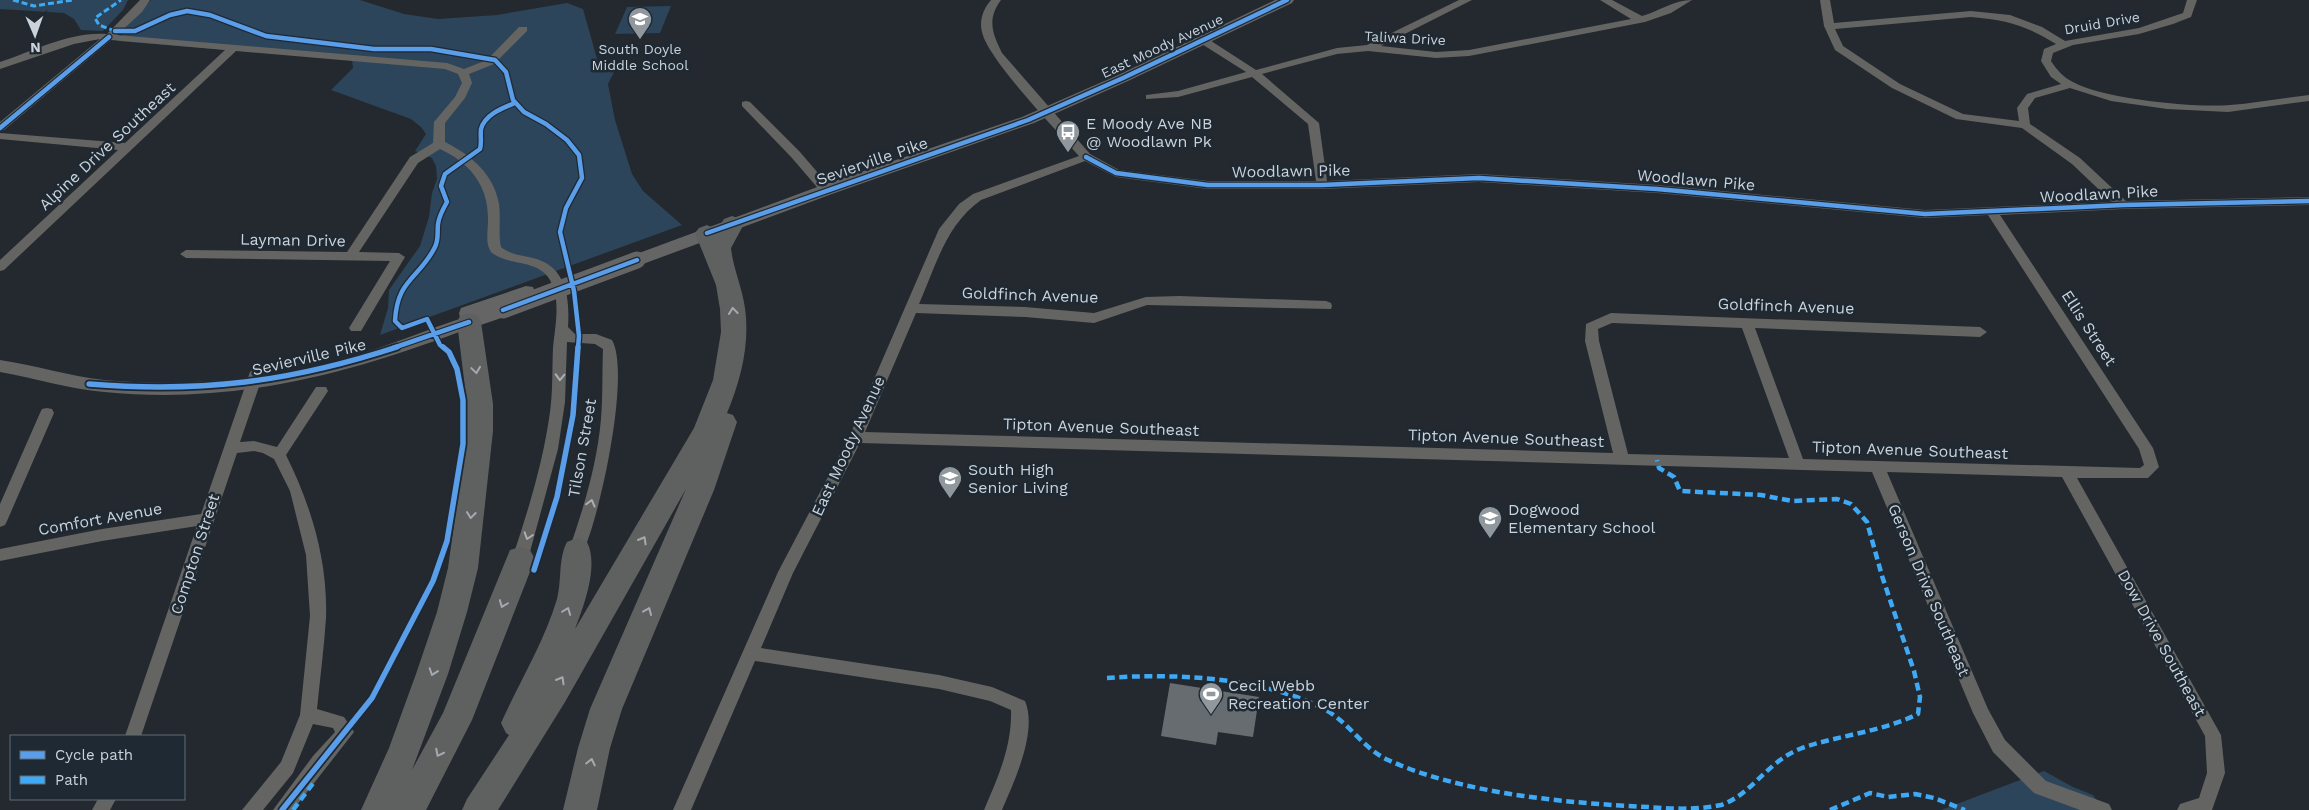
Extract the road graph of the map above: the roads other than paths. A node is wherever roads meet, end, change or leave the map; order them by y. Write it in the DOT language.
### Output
graph roads {
  1 [pos="145,0"];
  2 [pos="996,0"];
  3 [pos="1287,0"];
  4 [pos="1467,0"];
  5 [pos="1605,0"];
  6 [pos="1687,0"];
  7 [pos="1825,0"];
  8 [pos="1970,0"];
  9 [pos="2192,0"];
  10 [pos="1972,14"];
  11 [pos="1641,20"];
  12 [pos="1829,26"];
  13 [pos="522,29"];
  14 [pos="103,36"];
  15 [pos="1200,39"];
  16 [pos="2062,43"];
  17 [pos="234,47"];
  18 [pos="1368,48"];
  19 [pos="0,66"];
  20 [pos="463,72"];
  21 [pos="1254,73"];
  22 [pos="2070,85"];
  23 [pos="1150,98"];
  24 [pos="2309,98"];
  25 [pos="746,104"];
  26 [pos="1045,111"];
  27 [pos="2025,125"];
  28 [pos="0,128"];
  29 [pos="0,136"];
  30 [pos="439,144"];
  31 [pos="130,147"];
  32 [pos="1086,157"];
  33 [pos="1322,185"];
  34 [pos="823,187"];
  35 [pos="2309,201"];
  36 [pos="2123,205"];
  37 [pos="1992,212"];
  38 [pos="732,224"];
  39 [pos="705,230"];
  40 [pos="186,254"];
  41 [pos="636,256"];
  42 [pos="350,257"];
  43 [pos="399,257"];
  44 [pos="722,265"];
  45 [pos="0,266"];
  46 [pos="1326,306"];
  47 [pos="910,308"];
  48 [pos="469,318"];
  49 [pos="1746,322"];
  50 [pos="1592,327"];
  51 [pos="356,328"];
  52 [pos="562,328"];
  53 [pos="1980,332"];
  54 [pos="579,341"];
  55 [pos="560,357"];
  56 [pos="732,360"];
  57 [pos="0,366"];
  58 [pos="20,369"];
  59 [pos="255,378"];
  60 [pos="321,392"];
  61 [pos="47,414"];
  62 [pos="856,437"];
  63 [pos="232,448"];
  64 [pos="280,455"];
  65 [pos="1622,459"];
  66 [pos="1798,464"];
  67 [pos="1877,466"];
  68 [pos="2152,466"];
  69 [pos="2066,472"];
  70 [pos="206,519"];
  71 [pos="0,522"];
  72 [pos="577,550"];
  73 [pos="0,555"];
  74 [pos="520,558"];
  75 [pos="750,653"];
  76 [pos="308,715"];
  77 [pos="133,735"];
  78 [pos="251,810"];
  79 [pos="282,810"];
  80 [pos="378,810"];
  81 [pos="408,810"];
  82 [pos="466,810"];
  83 [pos="478,810"];
  84 [pos="580,810"];
  85 [pos="682,810"];
  86 [pos="993,810"];
  87 [pos="2103,810"];
  88 [pos="2186,810"];
  1 -- 14 [label="street"];
  2 -- 26 [label="street, Woodlawn Pike"];
  3 -- 15 [label="main road, East Moody Avenue"];
  4 -- 18 [label="street"];
  5 -- 11 [label="street"];
  6 -- 11 [label="street, Taliwa Drive"];
  7 -- 12 [label="street"];
  8 -- 10 [label="street"];
  9 -- 16 [label="street, Druid Drive"];
  10 -- 12 [label="street"];
  10 -- 16 [label="street"];
  11 -- 18 [label="street, Taliwa Drive"];
  12 -- 27 [label="street"];
  13 -- 20 [label="street"];
  14 -- 17 [label="street"];
  14 -- 19 [label="street"];
  14 -- 28 [label="street"];
  15 -- 21 [label="street"];
  15 -- 26 [label="main road, East Moody Avenue"];
  16 -- 22 [label="street, Druid Drive"];
  17 -- 20 [label="street"];
  17 -- 31 [label="street, Alpine Drive Southeast"];
  18 -- 21 [label="street, Taliwa Drive"];
  20 -- 30 [label="street"];
  21 -- 23 [label="street, Taliwa Drive"];
  21 -- 33 [label="street"];
  22 -- 24 [label="street"];
  22 -- 27 [label="street"];
  25 -- 34 [label="street"];
  26 -- 32 [label="street, Woodlawn Pike"];
  26 -- 34 [label="main road, Sevierville Pike"];
  27 -- 36 [label="street"];
  29 -- 31 [label="street"];
  30 -- 42 [label="street"];
  30 -- 52 [label="street, Tilson Street"];
  31 -- 45 [label="street, Alpine Drive Southeast"];
  32 -- 33 [label="street, Woodlawn Pike"];
  32 -- 47 [label="street, East Moody Avenue"];
  33 -- 37 [label="street, Woodlawn Pike"];
  34 -- 38 [label="main road, Sevierville Pike"];
  34 -- 39 [label="main road, Sevierville Pike"];
  35 -- 36 [label="street, Woodlawn Pike"];
  36 -- 37 [label="street, Woodlawn Pike"];
  37 -- 68 [label="street, Ellis Street"];
  38 -- 39 [label="main road, Sevierville Pike"];
  38 -- 44 [label="highway"];
  39 -- 41 [label="main road, Sevierville Pike"];
  39 -- 44 [label="highway"];
  40 -- 42 [label="street, Layman Drive"];
  41 -- 48 [label="main road, Sevierville Pike"];
  41 -- 48 [label="main road, Sevierville Pike, bridge"];
  42 -- 43 [label="street, Layman Drive"];
  43 -- 51 [label="street"];
  56 -- 44 [label="highway, one-way"];
  46 -- 47 [label="street, Goldfinch Avenue"];
  47 -- 62 [label="street, East Moody Avenue"];
  48 -- 59 [label="street, Sevierville Pike"];
  48 -- 80 [label="highway, one-way"];
  49 -- 50 [label="street, Goldfinch Avenue"];
  49 -- 53 [label="street, Goldfinch Avenue"];
  49 -- 66 [label="street"];
  50 -- 65 [label="street"];
  52 -- 54 [label="street"];
  52 -- 55 [label="street, Tilson Street"];
  54 -- 55 [label="street"];
  72 -- 54 [label="street, Tilson Street, one-way"];
  55 -- 74 [label="street, Tilson Street, one-way"];
  83 -- 56 [label="highway, one-way"];
  84 -- 56 [label="highway, one-way"];
  57 -- 58 [label="street, Sevierville Pike"];
  58 -- 59 [label="street, Sevierville Pike"];
  58 -- 59 [label="street, Sevierville Pike"];
  59 -- 63 [label="street, Compton Street"];
  60 -- 64 [label="street"];
  61 -- 71 [label="street"];
  62 -- 65 [label="street, Tipton Avenue Southeast"];
  62 -- 75 [label="street, East Moody Avenue"];
  63 -- 64 [label="street"];
  63 -- 70 [label="street, Compton Street"];
  64 -- 76 [label="street"];
  65 -- 66 [label="street, Tipton Avenue Southeast"];
  66 -- 67 [label="street, Tipton Avenue Southeast"];
  67 -- 69 [label="street, Tipton Avenue Southeast"];
  67 -- 87 [label="street, Gerson Drive Southeast"];
  68 -- 69 [label="street, Tipton Avenue Southeast"];
  69 -- 88 [label="street, Dow Drive Southeast"];
  70 -- 73 [label="street, Comfort Avenue"];
  70 -- 77 [label="street, Compton Street"];
  82 -- 72 [label="highway, one-way"];
  74 -- 81 [label="highway, one-way"];
  75 -- 85 [label="street, East Moody Avenue"];
  75 -- 86 [label="street"];
  76 -- 78 [label="street"];
  76 -- 79 [label="street"];
}
